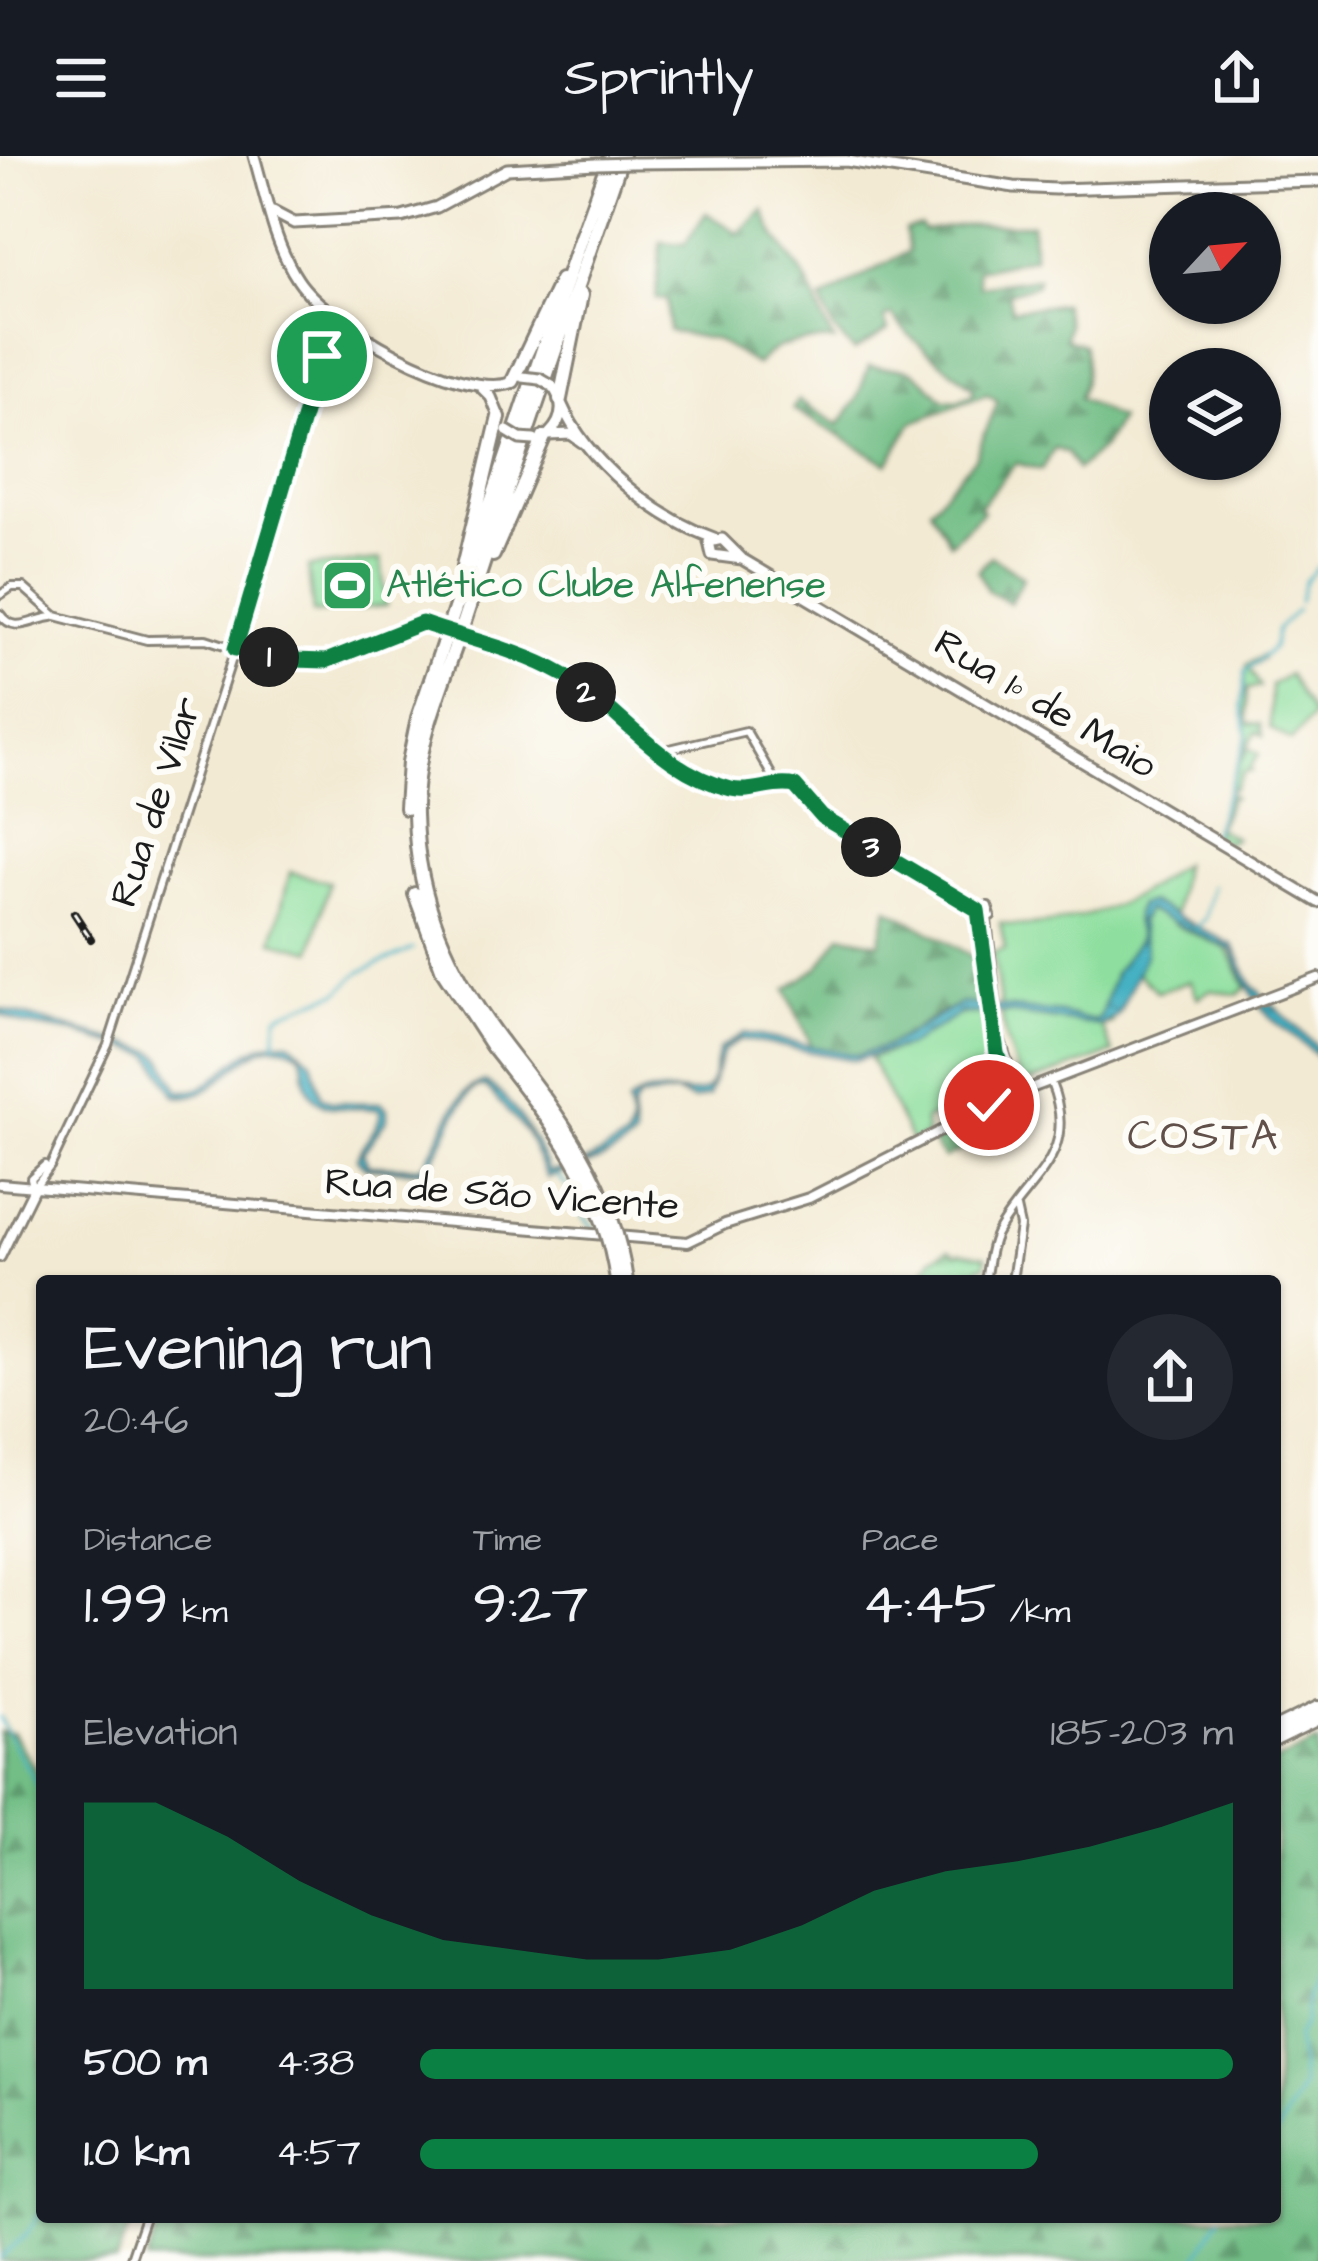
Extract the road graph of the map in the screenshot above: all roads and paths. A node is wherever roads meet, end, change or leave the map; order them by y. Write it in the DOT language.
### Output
graph roads {
  1 [pos="254,156"];
  2 [pos="610,156"];
  3 [pos="626,160"];
  4 [pos="1318,181"];
  5 [pos="285,224"];
  6 [pos="588,237"];
  7 [pos="334,315"];
  8 [pos="516,381"];
  9 [pos="477,385"];
  10 [pos="561,401"];
  11 [pos="498,414"];
  12 [pos="542,438"];
  13 [pos="711,543"];
  14 [pos="726,543"];
  15 [pos="721,556"];
  16 [pos="742,559"];
  17 [pos="1,595"];
  18 [pos="38,602"];
  19 [pos="467,610"];
  20 [pos="0,614"];
  21 [pos="56,616"];
  22 [pos="450,621"];
  23 [pos="31,622"];
  24 [pos="235,649"];
  25 [pos="658,752"];
  26 [pos="776,783"];
  27 [pos="1318,902"];
  28 [pos="1318,978"];
  29 [pos="496,1043"];
  30 [pos="1051,1082"];
  31 [pos="1013,1091"];
  32 [pos="0,1184"];
  33 [pos="34,1188"];
  34 [pos="1017,1204"];
  35 [pos="0,1257"];
  36 [pos="615,1275"];
  37 [pos="625,1275"];
  38 [pos="987,1275"];
  39 [pos="1013,1275"];
  40 [pos="1318,1708"];
  41 [pos="1318,1718"];
  42 [pos="1281,1726"];
  43 [pos="1281,1736"];
  44 [pos="143,2223"];
  45 [pos="130,2261"];
  1 -- 5 [label="main road"];
  2 -- 6 [label="highway"];
  3 -- 4 [label="main road"];
  3 -- 5 [label="main road, bridge"];
  3 -- 6 [label="highway"];
  5 -- 7 [label="main road"];
  6 -- 8 [label="highway"];
  6 -- 10 [label="highway"];
  6 -- 19 [label="highway"];
  6 -- 22 [label="highway"];
  7 -- 9 [label="main road"];
  7 -- 24 [label="street, Rua de Vilar"];
  8 -- 9 [label="main road"];
  8 -- 10 [label="main road, bridge"];
  8 -- 11 [label="main road"];
  9 -- 11 [label="main road"];
  10 -- 12 [label="main road"];
  10 -- 13 [label="main road"];
  11 -- 12 [label="main road, bridge"];
  11 -- 22 [label="highway"];
  12 -- 13 [label="main road"];
  12 -- 19 [label="highway"];
  13 -- 14 [label="main road"];
  13 -- 15 [label="main road"];
  14 -- 15 [label="main road"];
  14 -- 16 [label="main road, Rua 1º de Maio"];
  15 -- 16 [label="main road, Rua 1º de Maio"];
  16 -- 27 [label="main road, Rua 1º de Maio"];
  17 -- 18 [label="street"];
  18 -- 21 [label="street"];
  18 -- 23 [label="street"];
  19 -- 29 [label="highway"];
  20 -- 23 [label="street"];
  21 -- 23 [label="street"];
  21 -- 24 [label="street"];
  22 -- 29 [label="highway"];
  24 -- 25 [label="street, bridge"];
  24 -- 33 [label="street, Rua de Vilar"];
  25 -- 26 [label="street"];
  25 -- 26 [label="street"];
  26 -- 31 [label="street"];
  28 -- 30 [label="main road, Rua de São Vicente"];
  29 -- 36 [label="highway, bridge"];
  29 -- 37 [label="highway, bridge"];
  30 -- 31 [label="main road, Rua de São Vicente"];
  30 -- 34 [label="street"];
  31 -- 33 [label="main road, Rua de São Vicente"];
  32 -- 33 [label="main road, Rua de São Vicente"];
  33 -- 35 [label="main road"];
  34 -- 38 [label="street"];
  34 -- 39 [label="street"];
  40 -- 42 [label="highway"];
  41 -- 43 [label="highway"];
  44 -- 45 [label="street"];
}
